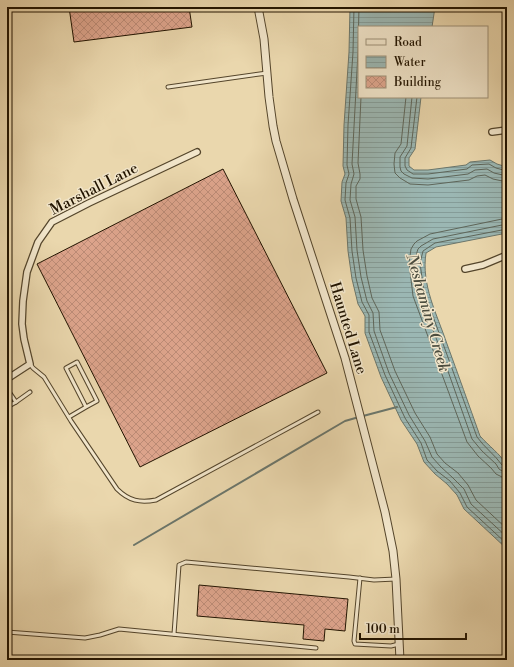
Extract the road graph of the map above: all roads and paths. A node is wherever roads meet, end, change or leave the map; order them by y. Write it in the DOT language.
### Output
graph roads {
  1 [pos="258,7"];
  2 [pos="268,73"];
  3 [pos="168,87"];
  4 [pos="507,130"];
  5 [pos="492,132"];
  6 [pos="197,152"];
  7 [pos="507,255"];
  8 [pos="465,269"];
  9 [pos="30,364"];
  10 [pos="7,379"];
  11 [pos="7,389"];
  12 [pos="30,392"];
  13 [pos="16,402"];
  14 [pos="7,407"];
  15 [pos="86,407"];
  16 [pos="318,412"];
  17 [pos="69,417"];
  18 [pos="360,578"];
  19 [pos="396,579"];
  20 [pos="7,632"];
  21 [pos="174,634"];
  22 [pos="399,644"];
  23 [pos="316,648"];
  24 [pos="400,660"];
  1 -- 2 [label="street, Haunted Lane"];
  2 -- 3 [label="lane"];
  2 -- 19 [label="street, Haunted Lane"];
  4 -- 5 [label="street"];
  6 -- 9 [label="street, Marshall Lane"];
  7 -- 8 [label="street"];
  9 -- 10 [label="street"];
  9 -- 17 [label="lane"];
  11 -- 13 [label="lane"];
  12 -- 13 [label="lane"];
  13 -- 14 [label="lane"];
  15 -- 15 [label="lane"];
  15 -- 17 [label="lane"];
  16 -- 17 [label="lane"];
  18 -- 19 [label="lane"];
  18 -- 21 [label="lane"];
  18 -- 22 [label="lane"];
  19 -- 22 [label="street, Haunted Lane"];
  20 -- 21 [label="lane"];
  21 -- 23 [label="lane"];
  22 -- 24 [label="street, Haunted Lane"];
}
